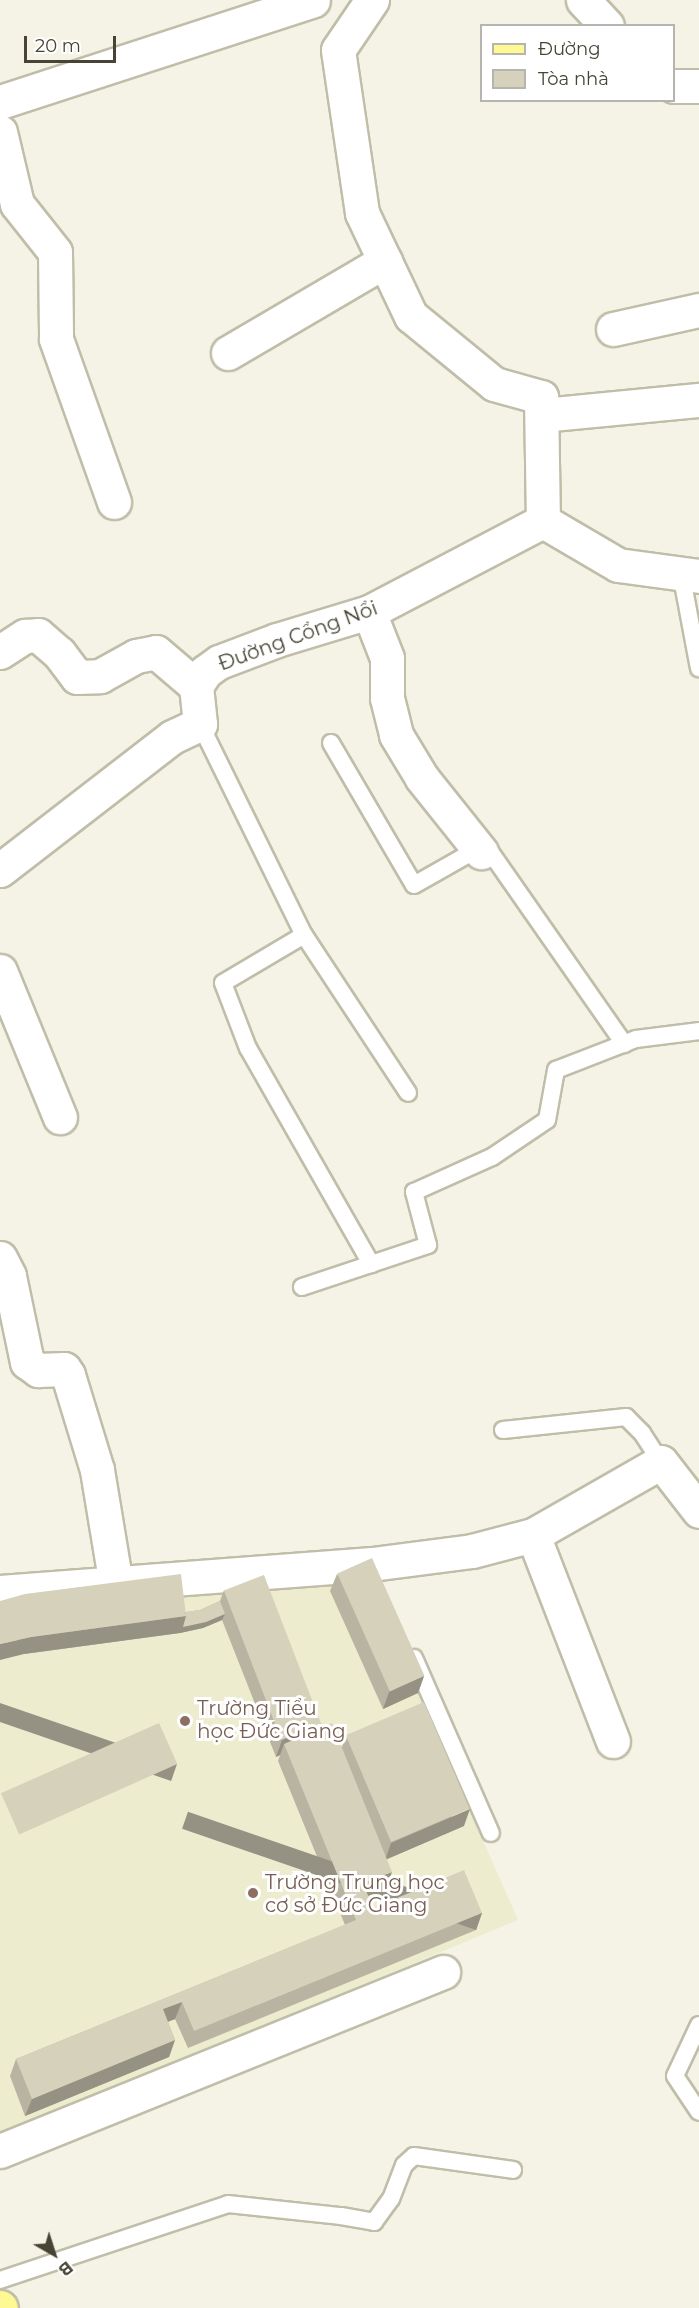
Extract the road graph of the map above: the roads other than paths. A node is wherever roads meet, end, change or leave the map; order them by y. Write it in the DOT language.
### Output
graph roads {
  1 [pos="313,0"];
  2 [pos="372,0"];
  3 [pos="583,0"];
  4 [pos="236,11"];
  5 [pos="605,24"];
  6 [pos="675,86"];
  7 [pos="699,86"];
  8 [pos="0,102"];
  9 [pos="0,132"];
  10 [pos="385,261"];
  11 [pos="699,310"];
  12 [pos="613,329"];
  13 [pos="228,353"];
  14 [pos="699,400"];
  15 [pos="542,414"];
  16 [pos="114,502"];
  17 [pos="543,521"];
  18 [pos="690,574"];
  19 [pos="369,612"];
  20 [pos="0,652"];
  21 [pos="699,668"];
  22 [pos="196,686"];
  23 [pos="200,724"];
  24 [pos="331,743"];
  25 [pos="481,852"];
  26 [pos="0,870"];
  27 [pos="304,934"];
  28 [pos="0,971"];
  29 [pos="699,1031"];
  30 [pos="624,1044"];
  31 [pos="408,1093"];
  32 [pos="60,1117"];
  33 [pos="0,1258"];
  34 [pos="371,1264"];
  35 [pos="302,1287"];
  36 [pos="503,1430"];
  37 [pos="661,1462"];
  38 [pos="699,1511"];
  39 [pos="533,1535"];
  40 [pos="116,1585"];
  41 [pos="0,1592"];
  42 [pos="409,1647"];
  43 [pos="613,1741"];
  44 [pos="491,1833"];
  45 [pos="443,1972"];
  46 [pos="699,2025"];
  47 [pos="699,2112"];
  48 [pos="0,2151"];
  49 [pos="513,2170"];
  50 [pos="0,2280"];
  1 -- 4 [label="street"];
  2 -- 10 [label="street"];
  3 -- 5 [label="street"];
  4 -- 8 [label="street"];
  6 -- 7 [label="street"];
  9 -- 16 [label="street"];
  10 -- 13 [label="street"];
  10 -- 15 [label="street"];
  11 -- 12 [label="street"];
  14 -- 15 [label="street"];
  15 -- 17 [label="street"];
  17 -- 18 [label="street"];
  17 -- 19 [label="street, Đường Cổng Nổi"];
  18 -- 21 [label="lane"];
  19 -- 22 [label="street, Đường Cổng Nổi"];
  19 -- 25 [label="street"];
  20 -- 22 [label="street"];
  22 -- 23 [label="street"];
  23 -- 26 [label="street"];
  23 -- 27 [label="lane"];
  24 -- 25 [label="lane"];
  25 -- 30 [label="lane"];
  27 -- 31 [label="lane"];
  27 -- 34 [label="lane"];
  28 -- 32 [label="street"];
  29 -- 30 [label="lane"];
  30 -- 34 [label="lane"];
  33 -- 40 [label="street"];
  34 -- 35 [label="lane"];
  36 -- 37 [label="lane"];
  37 -- 38 [label="street"];
  37 -- 39 [label="street"];
  39 -- 40 [label="street"];
  39 -- 43 [label="street"];
  40 -- 41 [label="street"];
  42 -- 44 [label="lane"];
  45 -- 48 [label="street"];
  46 -- 47 [label="lane"];
  49 -- 50 [label="lane"];
}
